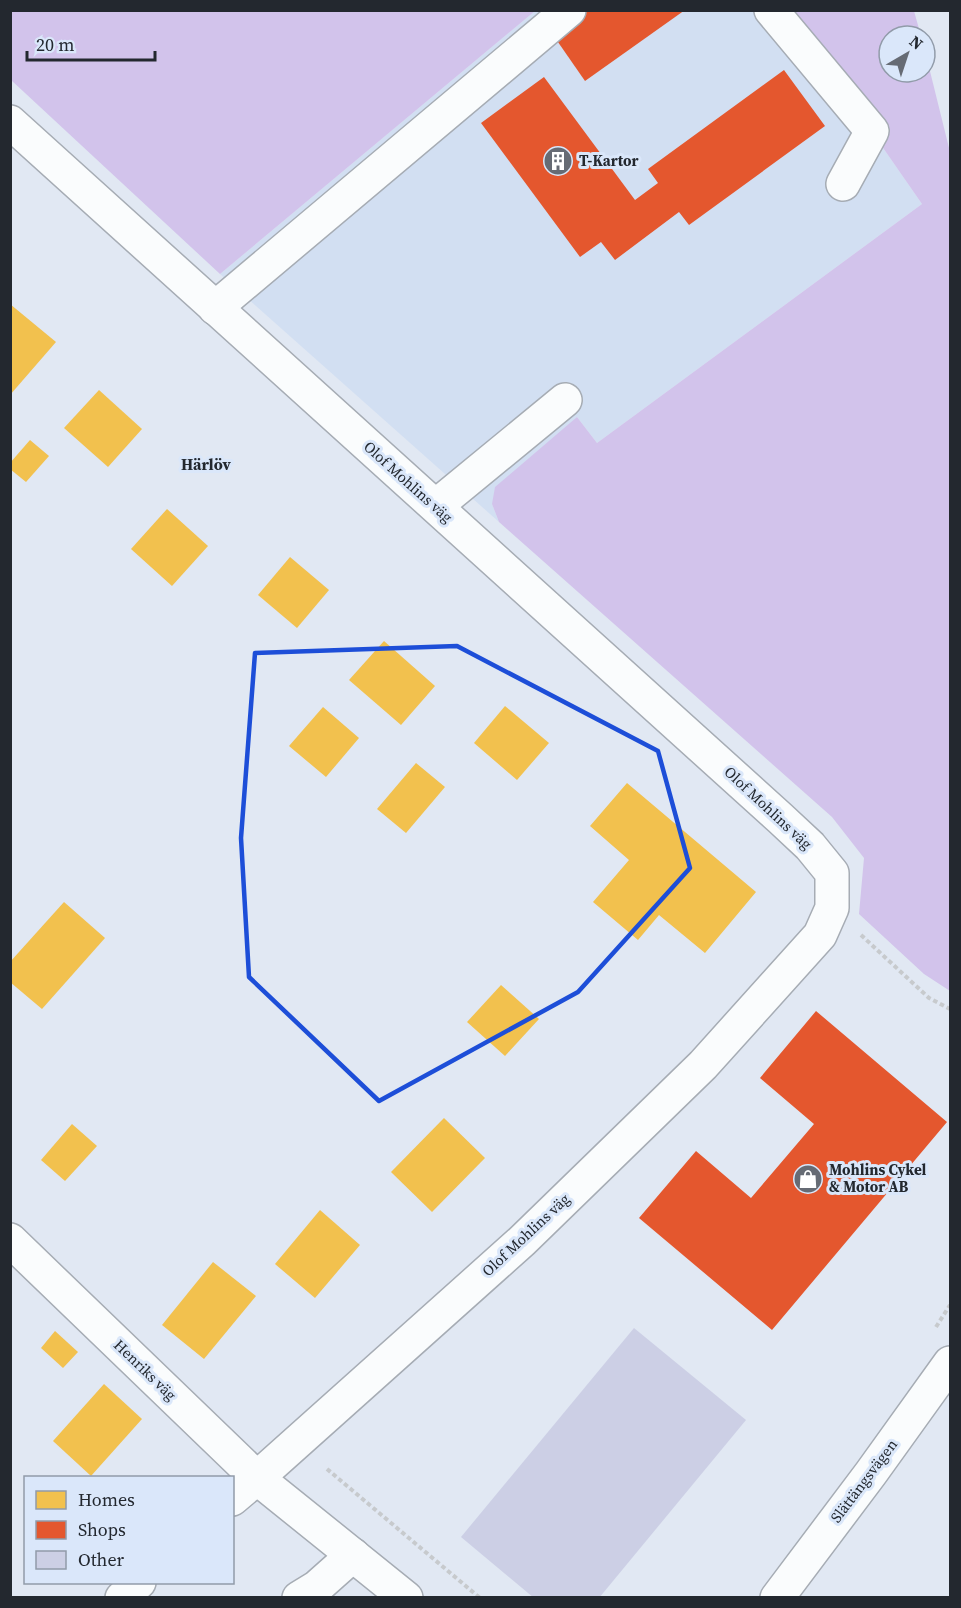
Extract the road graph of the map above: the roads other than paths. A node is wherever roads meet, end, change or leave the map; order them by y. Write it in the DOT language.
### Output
graph roads {
  1 [pos="569,10"];
  2 [pos="771,10"];
  3 [pos="10,122"];
  4 [pos="843,183"];
  5 [pos="215,308"];
  6 [pos="565,400"];
  7 [pos="436,506"];
  8 [pos="10,1240"];
  9 [pos="951,1363"];
  10 [pos="256,1478"];
  11 [pos="234,1497"];
  12 [pos="353,1555"];
  13 [pos="137,1584"];
  14 [pos="122,1598"];
  15 [pos="299,1598"];
  16 [pos="406,1598"];
  17 [pos="777,1598"];
  1 -- 5 [label="street"];
  2 -- 4 [label="street"];
  3 -- 5 [label="street, Olof Mohlins väg"];
  5 -- 7 [label="street, Olof Mohlins väg"];
  6 -- 7 [label="street"];
  7 -- 10 [label="street, Olof Mohlins väg"];
  8 -- 10 [label="street, Henriks väg"];
  9 -- 17 [label="street, Slättängsvägen"];
  10 -- 11 [label="street"];
  10 -- 12 [label="street"];
  12 -- 15 [label="street"];
  12 -- 16 [label="street"];
  13 -- 14 [label="street"];
}
